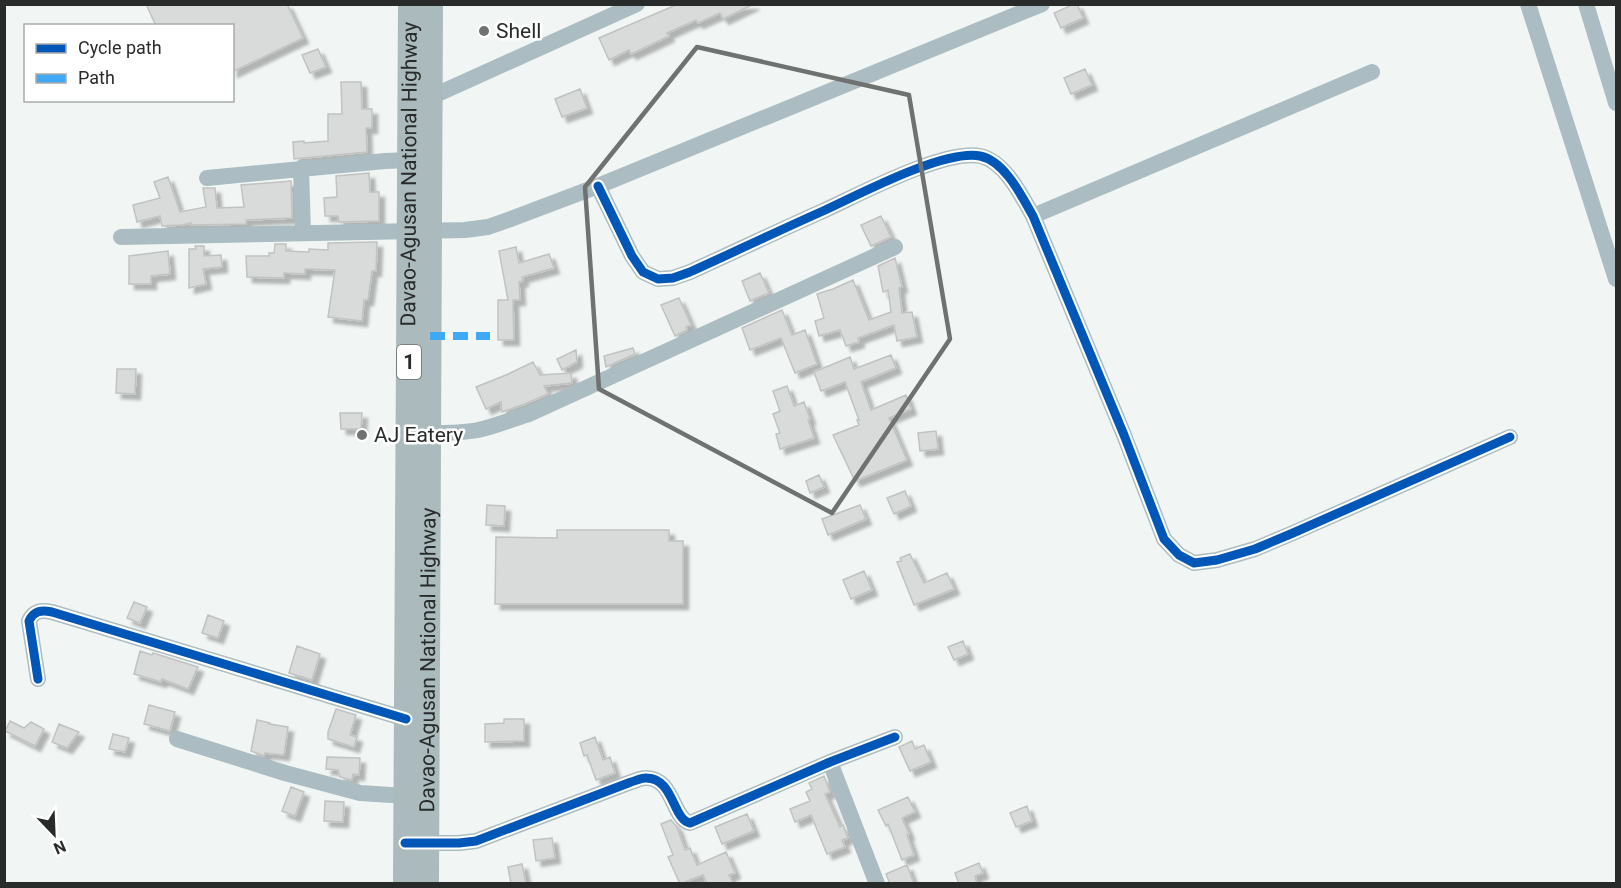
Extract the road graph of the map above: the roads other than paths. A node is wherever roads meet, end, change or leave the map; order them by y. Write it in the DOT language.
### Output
graph roads {
  1 [pos="410,4"];
  2 [pos="431,4"];
  3 [pos="637,4"];
  4 [pos="1042,4"];
  5 [pos="1528,4"];
  6 [pos="1586,4"];
  7 [pos="1372,72"];
  8 [pos="420,97"];
  9 [pos="1617,103"];
  10 [pos="410,160"];
  11 [pos="301,168"];
  12 [pos="207,178"];
  13 [pos="598,186"];
  14 [pos="1033,216"];
  15 [pos="420,230"];
  16 [pos="303,233"];
  17 [pos="121,237"];
  18 [pos="895,248"];
  19 [pos="1617,279"];
  20 [pos="429,433"];
  21 [pos="1510,437"];
  22 [pos="419,495"];
  23 [pos="38,679"];
  24 [pos="406,719"];
  25 [pos="895,737"];
  26 [pos="177,739"];
  27 [pos="830,762"];
  28 [pos="406,796"];
  29 [pos="417,843"];
  30 [pos="405,884"];
  31 [pos="427,884"];
  32 [pos="877,884"];
  1 -- 8 [label="highway, Davao-Agusan National Highway / 1"];
  2 -- 8 [label="highway, Davao-Agusan National Highway / 1"];
  3 -- 8 [label="street"];
  4 -- 13 [label="street"];
  5 -- 19 [label="street"];
  6 -- 9 [label="street"];
  7 -- 14 [label="street"];
  8 -- 10 [label="highway, Davao-Agusan National Highway / 1"];
  8 -- 15 [label="highway, Davao-Agusan National Highway / 1"];
  10 -- 11 [label="street"];
  10 -- 15 [label="highway, Davao-Agusan National Highway / 1"];
  11 -- 12 [label="street"];
  11 -- 16 [label="street"];
  13 -- 14 [label="street"];
  13 -- 15 [label="street"];
  14 -- 21 [label="street"];
  15 -- 16 [label="street"];
  15 -- 20 [label="highway, Davao-Agusan National Highway / 1"];
  15 -- 22 [label="highway, Davao-Agusan National Highway / 1"];
  16 -- 17 [label="street"];
  18 -- 20 [label="street"];
  20 -- 22 [label="highway, Davao-Agusan National Highway / 1"];
  22 -- 24 [label="highway, Davao-Agusan National Highway / 1"];
  22 -- 29 [label="highway, Davao-Agusan National Highway / 1"];
  23 -- 24 [label="street"];
  24 -- 28 [label="highway, Davao-Agusan National Highway / 1"];
  25 -- 27 [label="street"];
  26 -- 28 [label="street"];
  27 -- 29 [label="street"];
  27 -- 32 [label="street"];
  28 -- 29 [label="highway, Davao-Agusan National Highway / 1"];
  29 -- 30 [label="highway, Davao-Agusan National Highway / 1"];
  29 -- 31 [label="highway, Davao-Agusan National Highway / 1"];
}
